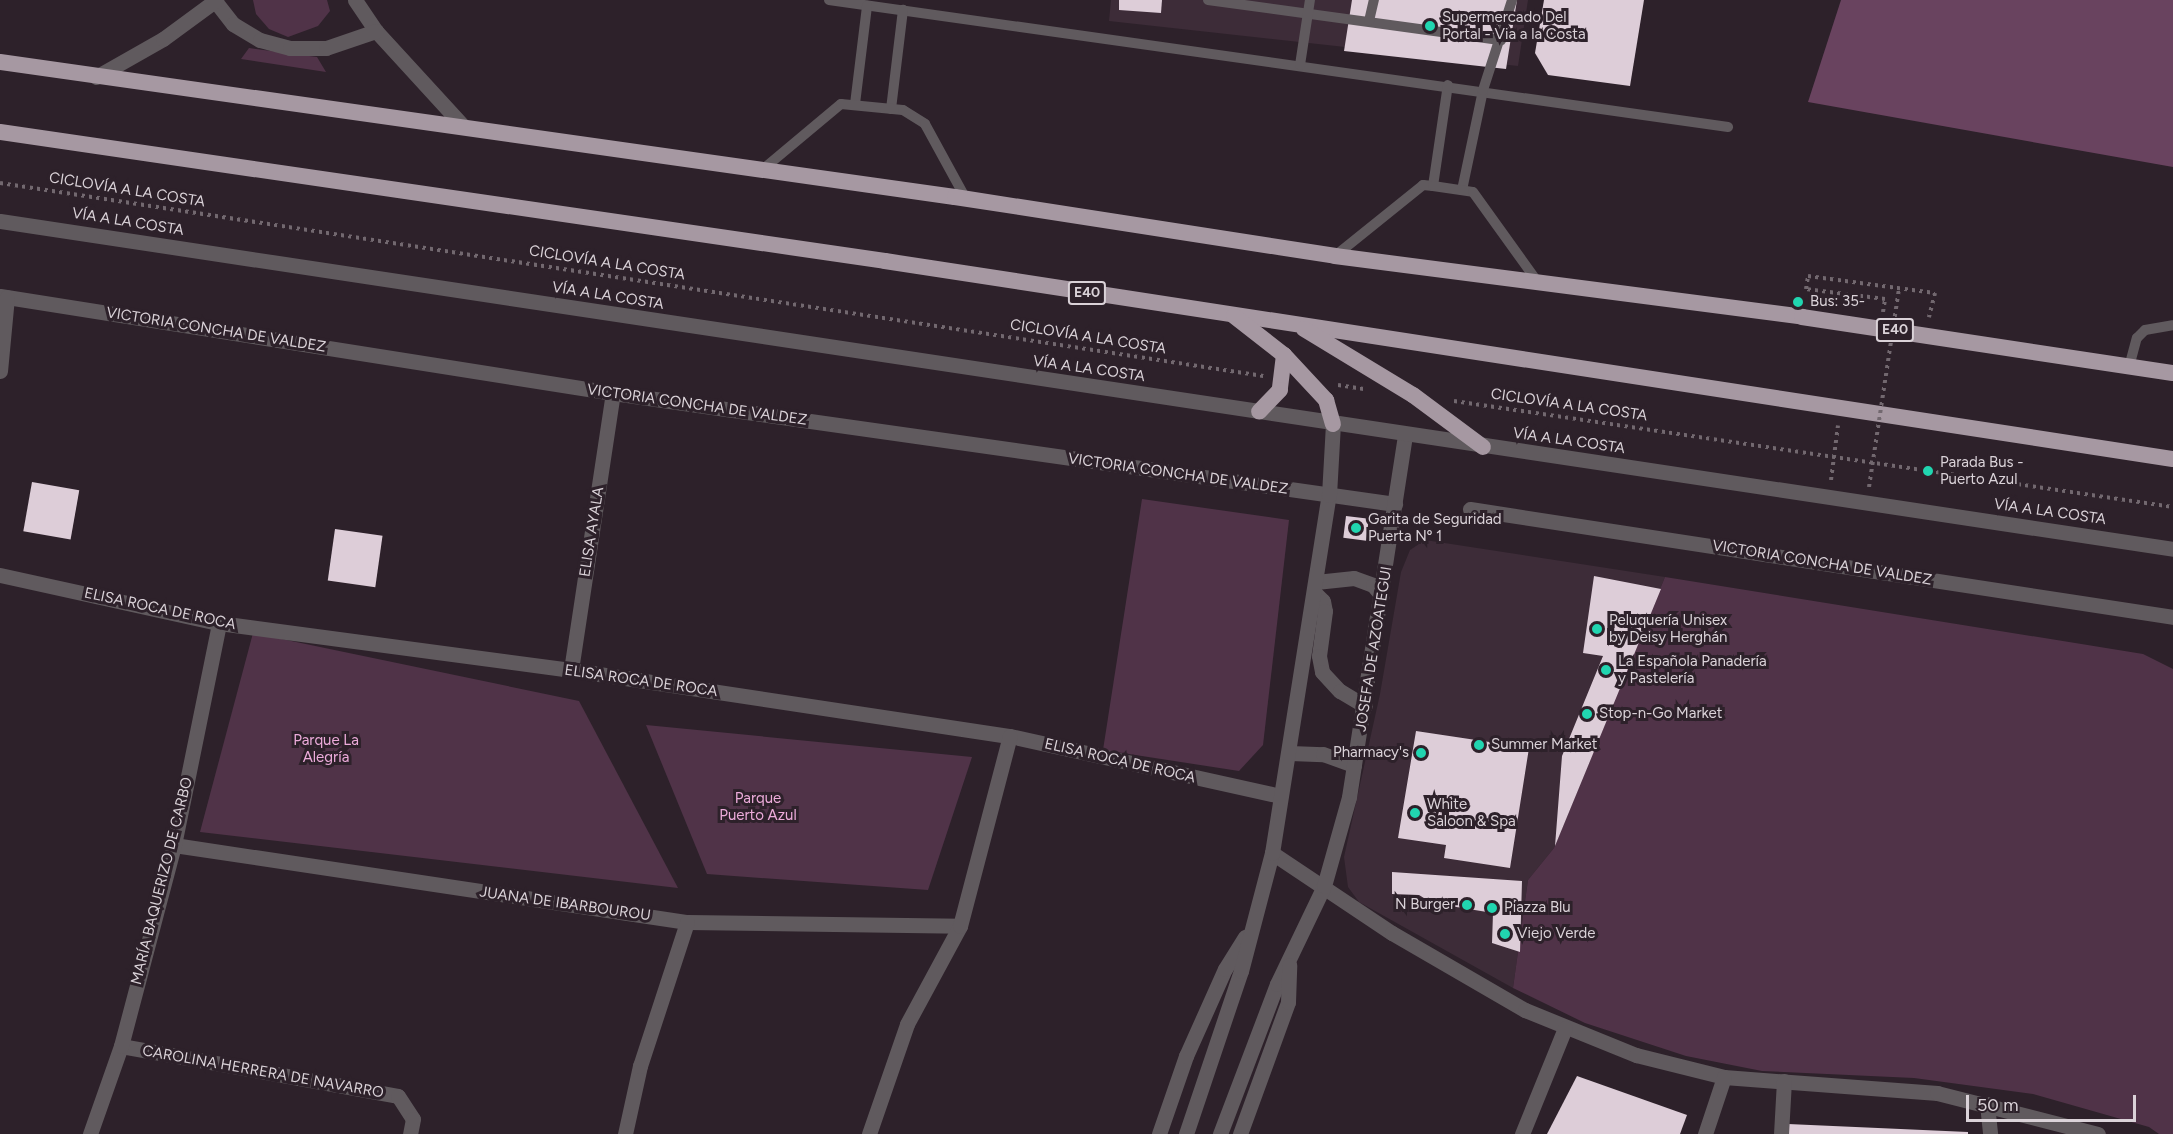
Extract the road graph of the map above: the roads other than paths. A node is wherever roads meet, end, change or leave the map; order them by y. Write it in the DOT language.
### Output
graph roads {
  1 [pos="355,0"];
  2 [pos="829,0"];
  3 [pos="1208,0"];
  4 [pos="1374,0"];
  5 [pos="1512,0"];
  6 [pos="215,1"];
  7 [pos="1309,5"];
  8 [pos="867,6"];
  9 [pos="903,10"];
  10 [pos="1370,21"];
  11 [pos="376,31"];
  12 [pos="1501,40"];
  13 [pos="0,62"];
  14 [pos="1300,65"];
  15 [pos="96,77"];
  16 [pos="1448,86"];
  17 [pos="1483,90"];
  18 [pos="855,104"];
  19 [pos="891,109"];
  20 [pos="464,127"];
  21 [pos="1728,127"];
  22 [pos="0,132"];
  23 [pos="762,170"];
  24 [pos="1432,186"];
  25 [pos="1462,190"];
  26 [pos="966,199"];
  27 [pos="0,220"];
  28 [pos="1335,256"];
  29 [pos="1537,281"];
  30 [pos="3,297"];
  31 [pos="1233,316"];
  32 [pos="1295,324"];
  33 [pos="2173,325"];
  34 [pos="1284,355"];
  35 [pos="2129,367"];
  36 [pos="0,371"];
  37 [pos="2173,373"];
  38 [pos="613,393"];
  39 [pos="1259,412"];
  40 [pos="1333,424"];
  41 [pos="1406,435"];
  42 [pos="1483,447"];
  43 [pos="2173,459"];
  44 [pos="1329,495"];
  45 [pos="1395,504"];
  46 [pos="1470,509"];
  47 [pos="2173,549"];
  48 [pos="0,575"];
  49 [pos="1316,588"];
  50 [pos="1382,596"];
  51 [pos="2173,617"];
  52 [pos="219,623"];
  53 [pos="571,670"];
  54 [pos="1365,706"];
  55 [pos="1010,736"];
  56 [pos="1290,753"];
  57 [pos="1354,765"];
  58 [pos="1280,796"];
  59 [pos="174,845"];
  60 [pos="1272,853"];
  61 [pos="1324,885"];
  62 [pos="687,922"];
  63 [pos="1253,925"];
  64 [pos="960,926"];
  65 [pos="1289,961"];
  66 [pos="1565,1028"];
  67 [pos="121,1046"];
  68 [pos="1724,1077"];
  69 [pos="1784,1081"];
  70 [pos="1987,1104"];
  71 [pos="2049,1127"];
  72 [pos="90,1134"];
  73 [pos="410,1134"];
  74 [pos="625,1134"];
  75 [pos="869,1134"];
  76 [pos="1159,1134"];
  77 [pos="1186,1134"];
  78 [pos="1220,1134"];
  79 [pos="1240,1134"];
  80 [pos="1522,1134"];
  81 [pos="1705,1134"];
  82 [pos="1781,1134"];
  83 [pos="1990,1134"];
  84 [pos="2098,1134"];
  1 -- 11 [label="street"];
  2 -- 8 [label="lane"];
  3 -- 7 [label="lane"];
  4 -- 10 [label="lane"];
  5 -- 12 [label="lane"];
  6 -- 11 [label="street"];
  6 -- 15 [label="street"];
  7 -- 10 [label="lane"];
  7 -- 14 [label="lane"];
  8 -- 9 [label="lane"];
  8 -- 18 [label="lane"];
  9 -- 14 [label="lane"];
  9 -- 19 [label="lane"];
  10 -- 12 [label="lane"];
  11 -- 20 [label="street"];
  12 -- 17 [label="lane"];
  13 -- 15 [label="highway, E40"];
  14 -- 16 [label="lane"];
  15 -- 20 [label="highway, E40"];
  16 -- 17 [label="lane"];
  16 -- 24 [label="lane"];
  17 -- 21 [label="lane"];
  17 -- 25 [label="lane"];
  18 -- 19 [label="lane"];
  18 -- 23 [label="lane"];
  19 -- 26 [label="lane"];
  20 -- 23 [label="highway, E40"];
  22 -- 31 [label="highway, E40"];
  23 -- 26 [label="highway, E40"];
  24 -- 25 [label="lane"];
  24 -- 28 [label="lane"];
  25 -- 29 [label="lane"];
  26 -- 28 [label="highway, E40"];
  27 -- 39 [label="street, VÍA A LA COSTA"];
  28 -- 29 [label="highway, E40"];
  29 -- 35 [label="highway, E40"];
  30 -- 36 [label="street"];
  30 -- 38 [label="street, VICTORIA CONCHA DE VALDEZ"];
  31 -- 32 [label="highway, E40"];
  31 -- 34 [label="highway"];
  32 -- 42 [label="highway"];
  32 -- 43 [label="highway, E40"];
  33 -- 35 [label="lane"];
  34 -- 39 [label="highway"];
  34 -- 40 [label="highway"];
  35 -- 37 [label="highway, E40"];
  38 -- 44 [label="street, VICTORIA CONCHA DE VALDEZ"];
  38 -- 53 [label="street, ELISA AYALA"];
  39 -- 40 [label="street, VÍA A LA COSTA"];
  40 -- 41 [label="street, VÍA A LA COSTA"];
  40 -- 44 [label="street"];
  41 -- 42 [label="street, VÍA A LA COSTA"];
  41 -- 45 [label="street, JOSEFA DE AZOATEGUI"];
  42 -- 47 [label="street, VÍA A LA COSTA"];
  44 -- 45 [label="street, VICTORIA CONCHA DE VALDEZ"];
  44 -- 49 [label="street"];
  45 -- 50 [label="street, JOSEFA DE AZOATEGUI"];
  46 -- 51 [label="street, VICTORIA CONCHA DE VALDEZ"];
  48 -- 52 [label="street, ELISA ROCA DE ROCA"];
  49 -- 50 [label="street"];
  49 -- 54 [label="street"];
  49 -- 56 [label="street"];
  50 -- 54 [label="street, JOSEFA DE AZOATEGUI"];
  52 -- 53 [label="street, ELISA ROCA DE ROCA"];
  52 -- 59 [label="street, MARÍA BAQUERIZO DE CARBO"];
  53 -- 55 [label="street, ELISA ROCA DE ROCA"];
  54 -- 57 [label="street, JOSEFA DE AZOATEGUI"];
  55 -- 58 [label="street, ELISA ROCA DE ROCA"];
  55 -- 64 [label="street"];
  56 -- 57 [label="street"];
  56 -- 58 [label="street"];
  57 -- 61 [label="street, JOSEFA DE AZOATEGUI"];
  58 -- 60 [label="street"];
  59 -- 62 [label="street, JUANA DE IBARBOUROU"];
  59 -- 67 [label="street, MARÍA BAQUERIZO DE CARBO"];
  60 -- 61 [label="street"];
  60 -- 63 [label="street"];
  61 -- 65 [label="street, JOSEFA DE AZOATEGUI"];
  61 -- 66 [label="street"];
  62 -- 64 [label="street, JUANA DE IBARBOUROU"];
  62 -- 74 [label="street"];
  63 -- 76 [label="street"];
  63 -- 77 [label="street"];
  64 -- 75 [label="street"];
  65 -- 78 [label="street, JOSEFA DE AZOATEGUI"];
  65 -- 79 [label="street, JOSEFA DE AZOATEGUI"];
  66 -- 68 [label="street"];
  66 -- 80 [label="street"];
  67 -- 72 [label="street, MARÍA BAQUERIZO DE CARBO"];
  67 -- 73 [label="street, CAROLINA HERRERA DE NAVARRO"];
  68 -- 69 [label="street"];
  68 -- 81 [label="street"];
  69 -- 70 [label="street"];
  69 -- 82 [label="street"];
  70 -- 71 [label="street"];
  70 -- 83 [label="street"];
  71 -- 84 [label="street"];
}
